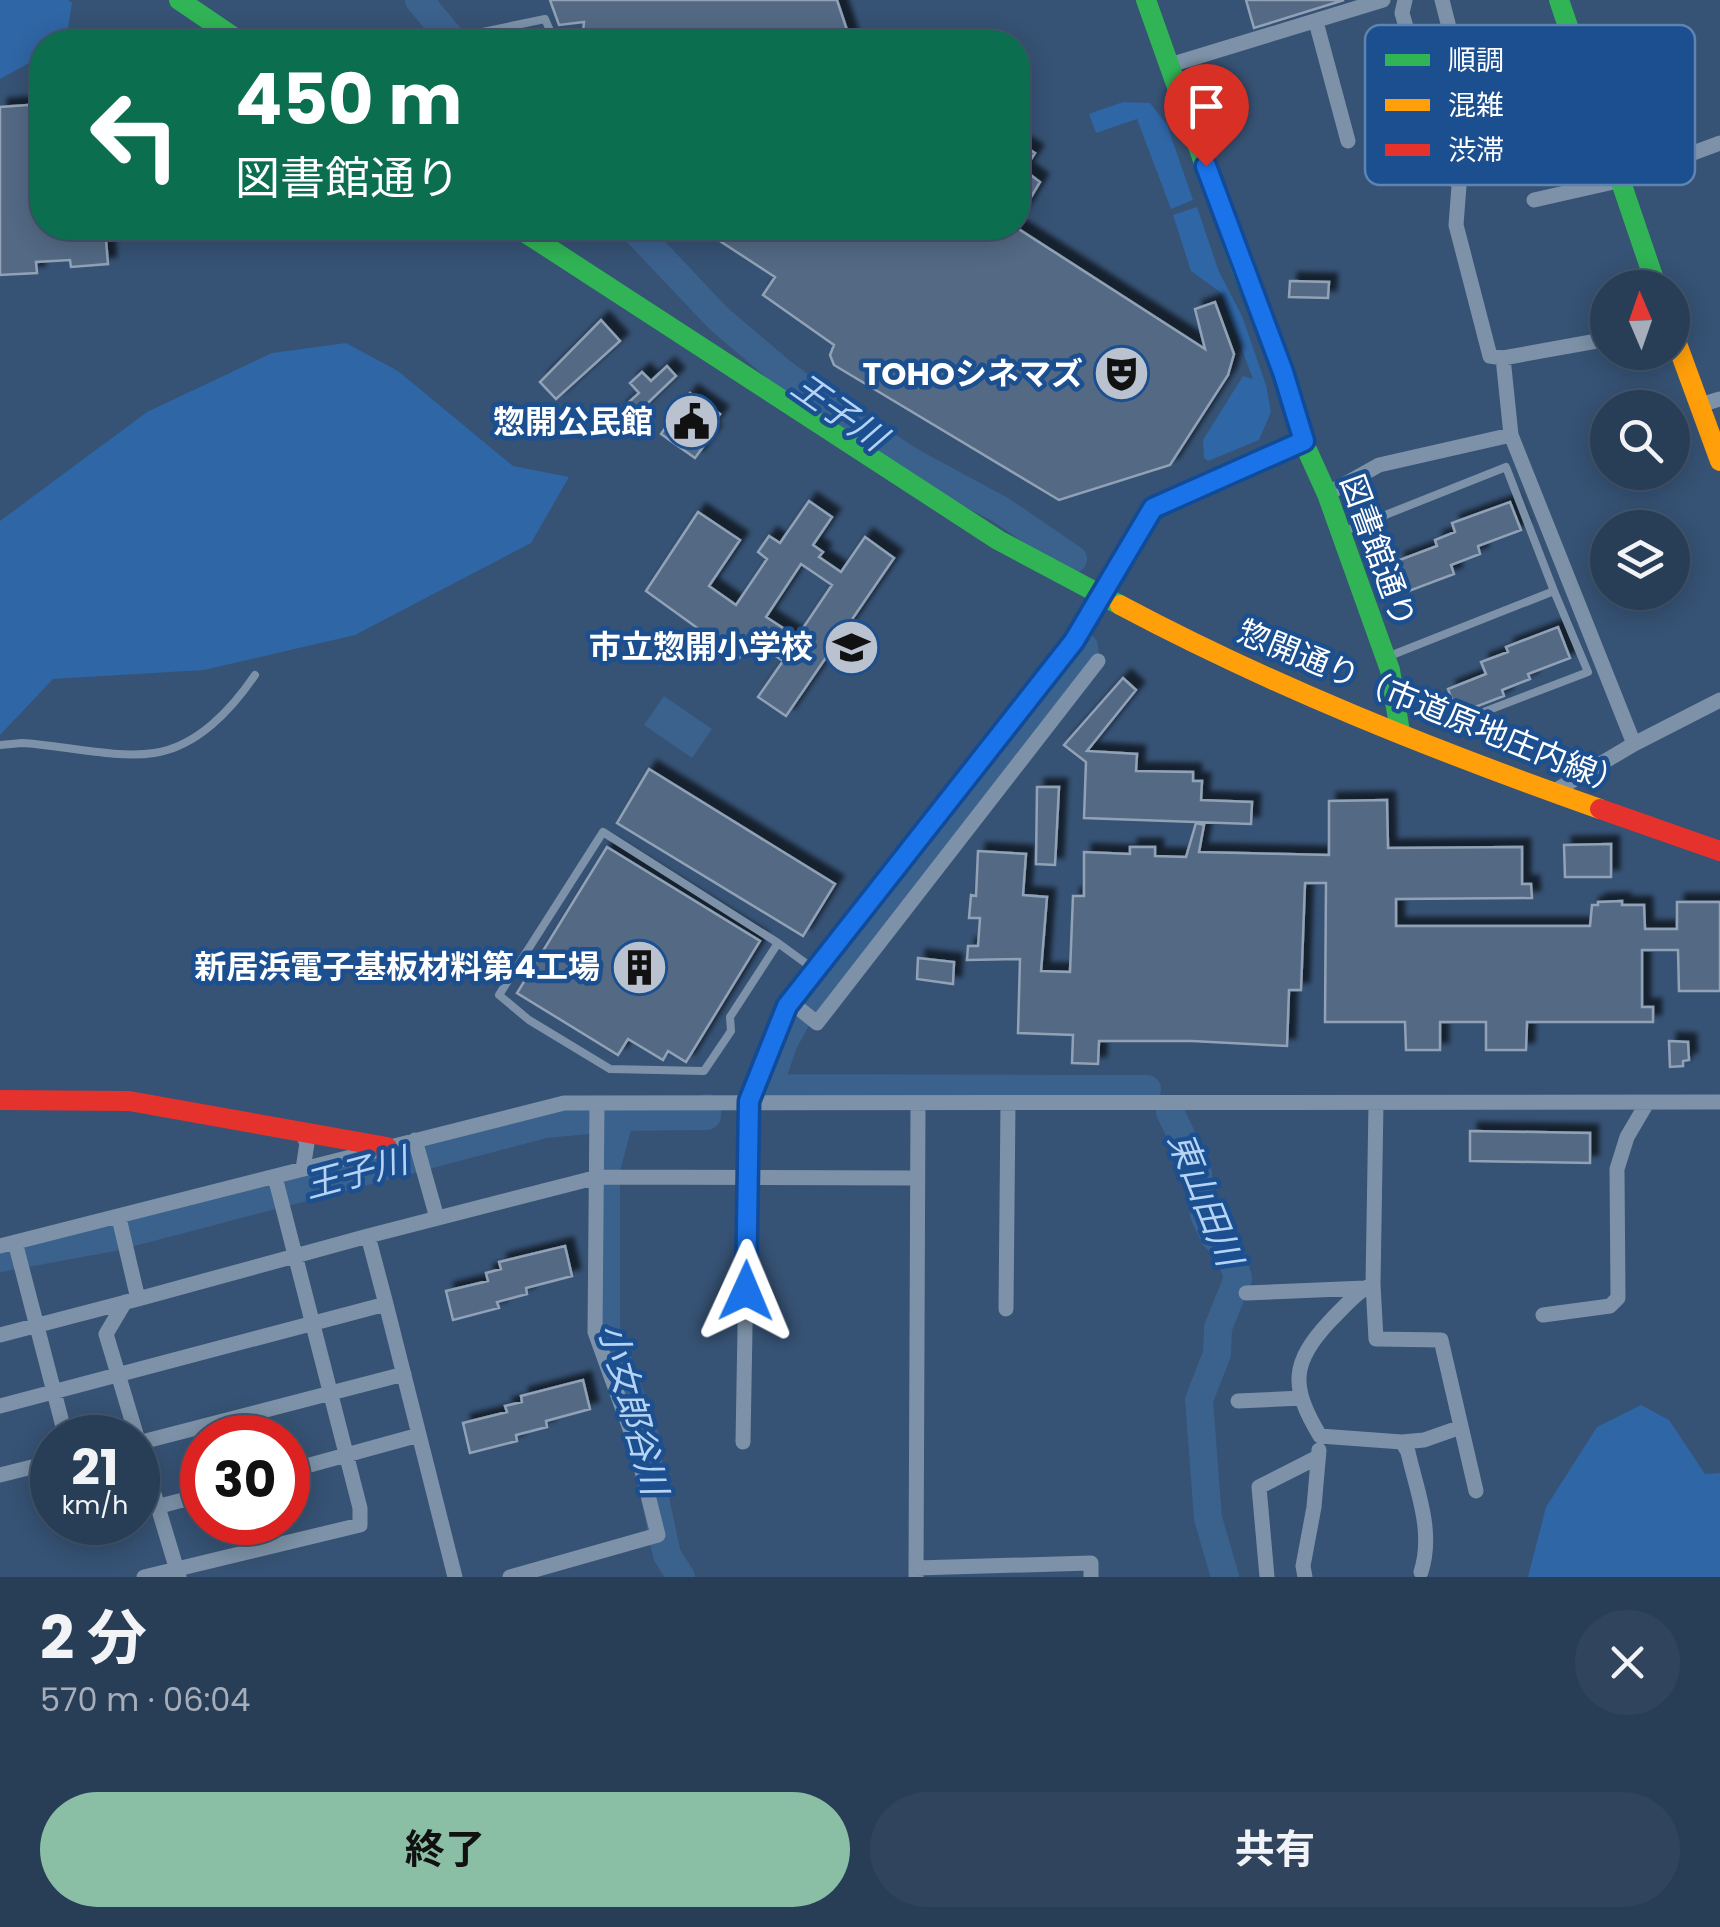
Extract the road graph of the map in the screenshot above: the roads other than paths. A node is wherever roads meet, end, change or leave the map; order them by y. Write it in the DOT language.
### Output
graph roads {
  1 [pos="179,0"];
  2 [pos="1146,0"];
  3 [pos="1383,0"];
  4 [pos="1406,0"];
  5 [pos="1442,0"];
  6 [pos="1558,0"];
  7 [pos="524,22"];
  8 [pos="1316,22"];
  9 [pos="1405,25"];
  10 [pos="1449,25"];
  11 [pos="1566,25"];
  12 [pos="224,30"];
  13 [pos="489,30"];
  14 [pos="510,30"];
  15 [pos="549,30"];
  16 [pos="1170,65"];
  17 [pos="1348,141"];
  18 [pos="1720,143"];
  19 [pos="1695,152"];
  20 [pos="1459,185"];
  21 [pos="1600,185"];
  22 [pos="1619,185"];
  23 [pos="1534,200"];
  24 [pos="536,240"];
  25 [pos="1650,270"];
  26 [pos="1590,342"];
  27 [pos="1502,358"];
  28 [pos="1690,364"];
  29 [pos="1710,402"];
  30 [pos="1511,436"];
  31 [pos="1304,441"];
  32 [pos="1720,461"];
  33 [pos="1327,494"];
  34 [pos="1340,532"];
  35 [pos="1554,591"];
  36 [pos="1102,595"];
  37 [pos="1386,658"];
  38 [pos="1098,661"];
  39 [pos="255,675"];
  40 [pos="1720,700"];
  41 [pos="1460,721"];
  42 [pos="1400,732"];
  43 [pos="1634,744"];
  44 [pos="0,745"];
  45 [pos="1554,792"];
  46 [pos="1720,850"];
  47 [pos="778,942"];
  48 [pos="815,970"];
  49 [pos="791,1003"];
  50 [pos="0,1100"];
  51 [pos="749,1101"];
  52 [pos="1720,1102"];
  53 [pos="1008,1103"];
  54 [pos="1376,1103"];
  55 [pos="918,1104"];
  56 [pos="1647,1104"];
  57 [pos="597,1105"];
  58 [pos="301,1132"];
  59 [pos="416,1143"];
  60 [pos="387,1147"];
  61 [pos="304,1169"];
  62 [pos="275,1177"];
  63 [pos="605,1178"];
  64 [pos="748,1178"];
  65 [pos="916,1178"];
  66 [pos="437,1218"];
  67 [pos="119,1219"];
  68 [pos="368,1236"];
  69 [pos="10,1244"];
  70 [pos="295,1255"];
  71 [pos="1369,1286"];
  72 [pos="1246,1292"];
  73 [pos="131,1301"];
  74 [pos="386,1304"];
  75 [pos="1006,1309"];
  76 [pos="1543,1315"];
  77 [pos="312,1323"];
  78 [pos="39,1325"];
  79 [pos="0,1335"];
  80 [pos="118,1374"];
  81 [pos="404,1374"];
  82 [pos="54,1392"];
  83 [pos="331,1392"];
  84 [pos="1302,1398"];
  85 [pos="1238,1400"];
  86 [pos="0,1406"];
  87 [pos="60,1415"];
  88 [pos="130,1415"];
  89 [pos="1461,1427"];
  90 [pos="419,1435"];
  91 [pos="1320,1436"];
  92 [pos="160,1437"];
  93 [pos="743,1442"];
  94 [pos="1402,1442"];
  95 [pos="347,1455"];
  96 [pos="1318,1456"];
  97 [pos="310,1465"];
  98 [pos="30,1468"];
  99 [pos="0,1475"];
  100 [pos="1476,1491"];
  101 [pos="180,1501"];
  102 [pos="160,1506"];
  103 [pos="916,1572"];
  104 [pos="1422,1572"];
  105 [pos="178,1573"];
  106 [pos="144,1577"];
  107 [pos="455,1577"];
  108 [pos="510,1577"];
  109 [pos="1091,1577"];
  110 [pos="1267,1577"];
  111 [pos="1305,1577"];
  1 -- 12 [label="street"];
  2 -- 16 [label="street, 図書館通り"];
  3 -- 8 [label="street"];
  4 -- 9 [label="street"];
  5 -- 10 [label="street"];
  6 -- 11 [label="street"];
  7 -- 13 [label="lane"];
  7 -- 14 [label="lane"];
  7 -- 15 [label="lane"];
  8 -- 16 [label="street"];
  8 -- 17 [label="street"];
  16 -- 31 [label="street, 図書館通り"];
  18 -- 19 [label="street"];
  20 -- 27 [label="street"];
  21 -- 23 [label="street"];
  22 -- 25 [label="street"];
  24 -- 36 [label="street, 惣開通り（市道原地庄内線）"];
  26 -- 27 [label="street"];
  27 -- 30 [label="street"];
  28 -- 29 [label="street"];
  29 -- 32 [label="street"];
  30 -- 33 [label="street"];
  30 -- 43 [label="street"];
  31 -- 33 [label="street, 図書館通り"];
  31 -- 36 [label="street"];
  33 -- 34 [label="street, 図書館通り"];
  34 -- 35 [label="lane"];
  34 -- 37 [label="street, 図書館通り"];
  35 -- 37 [label="lane"];
  35 -- 41 [label="lane"];
  36 -- 42 [label="street, 惣開通り（市道原地庄内線）"];
  36 -- 48 [label="street"];
  37 -- 42 [label="street, 図書館通り"];
  38 -- 49 [label="street"];
  39 -- 44 [label="lane"];
  40 -- 43 [label="street"];
  42 -- 45 [label="street, 惣開通り（市道原地庄内線）"];
  43 -- 45 [label="street"];
  45 -- 46 [label="street, 惣開通り（市道原地庄内線）"];
  47 -- 47 [label="lane"];
  47 -- 48 [label="lane"];
  48 -- 49 [label="street"];
  49 -- 51 [label="street"];
  50 -- 58 [label="street"];
  51 -- 55 [label="street"];
  51 -- 57 [label="street"];
  51 -- 64 [label="street"];
  52 -- 56 [label="street"];
  53 -- 54 [label="street"];
  53 -- 55 [label="street"];
  53 -- 75 [label="street"];
  54 -- 56 [label="street"];
  54 -- 71 [label="street"];
  55 -- 65 [label="street"];
  56 -- 76 [label="street"];
  57 -- 59 [label="street"];
  57 -- 63 [label="street"];
  58 -- 60 [label="street"];
  58 -- 61 [label="street"];
  59 -- 60 [label="street"];
  59 -- 66 [label="street"];
  60 -- 61 [label="street"];
  61 -- 62 [label="street"];
  62 -- 67 [label="street"];
  62 -- 70 [label="street"];
  63 -- 64 [label="street"];
  63 -- 66 [label="street"];
  63 -- 108 [label="street"];
  64 -- 65 [label="street"];
  64 -- 93 [label="street"];
  65 -- 103 [label="street"];
  66 -- 68 [label="street"];
  67 -- 69 [label="street"];
  67 -- 73 [label="street"];
  68 -- 70 [label="street"];
  68 -- 74 [label="street"];
  69 -- 78 [label="street"];
  70 -- 73 [label="street"];
  70 -- 77 [label="street"];
  71 -- 72 [label="street"];
  71 -- 84 [label="street"];
  71 -- 89 [label="street"];
  73 -- 78 [label="street"];
  73 -- 80 [label="street"];
  74 -- 77 [label="street"];
  74 -- 81 [label="street"];
  77 -- 80 [label="street"];
  77 -- 83 [label="street"];
  78 -- 79 [label="street"];
  78 -- 82 [label="street"];
  80 -- 82 [label="street"];
  80 -- 88 [label="street"];
  81 -- 83 [label="street"];
  81 -- 90 [label="street"];
  82 -- 86 [label="street"];
  82 -- 87 [label="street"];
  83 -- 92 [label="street"];
  83 -- 95 [label="street"];
  84 -- 85 [label="street"];
  84 -- 91 [label="street"];
  89 -- 94 [label="street"];
  89 -- 100 [label="street"];
  90 -- 95 [label="street"];
  90 -- 107 [label="street"];
  91 -- 94 [label="street"];
  91 -- 96 [label="street"];
  94 -- 104 [label="street"];
  95 -- 97 [label="street"];
  95 -- 105 [label="street"];
  96 -- 110 [label="street"];
  96 -- 111 [label="street"];
  98 -- 99 [label="street"];
  101 -- 102 [label="street"];
  102 -- 105 [label="street"];
  103 -- 109 [label="street"];
  105 -- 106 [label="street"];
}
